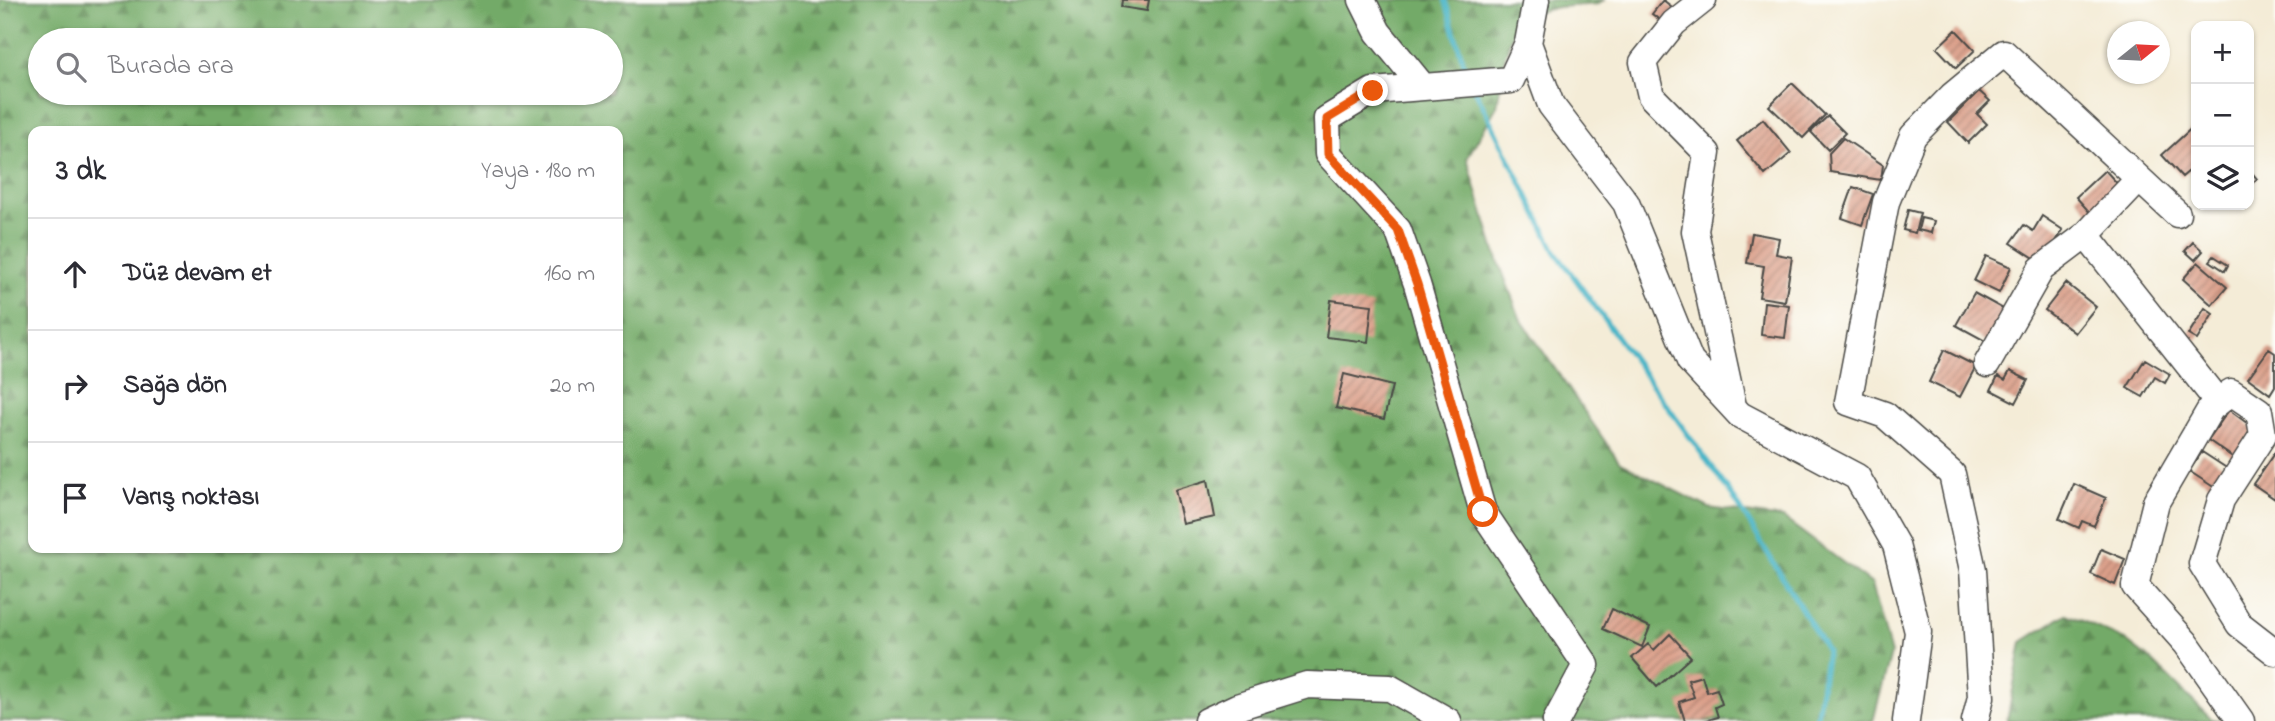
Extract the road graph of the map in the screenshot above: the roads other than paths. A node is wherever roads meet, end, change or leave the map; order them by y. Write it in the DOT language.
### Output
graph roads {
  1 [pos="1362,0"];
  2 [pos="1536,0"];
  3 [pos="1703,0"];
  4 [pos="1528,43"];
  5 [pos="1423,87"];
  6 [pos="2139,179"];
  7 [pos="2177,214"];
  8 [pos="2086,235"];
  9 [pos="1987,364"];
  10 [pos="2218,402"];
  11 [pos="1734,408"];
  12 [pos="2275,652"];
  13 [pos="1207,721"];
  14 [pos="1448,721"];
  15 [pos="1556,721"];
  16 [pos="1906,721"];
  17 [pos="1975,721"];
  18 [pos="2241,721"];
  1 -- 5 [label="street"];
  2 -- 4 [label="street"];
  3 -- 11 [label="street"];
  4 -- 5 [label="street"];
  4 -- 11 [label="street"];
  5 -- 15 [label="street"];
  6 -- 7 [label="street"];
  6 -- 8 [label="street"];
  6 -- 17 [label="street"];
  8 -- 9 [label="street"];
  8 -- 10 [label="street"];
  10 -- 12 [label="street"];
  10 -- 18 [label="street"];
  11 -- 16 [label="street"];
  13 -- 14 [label="street"];
}
